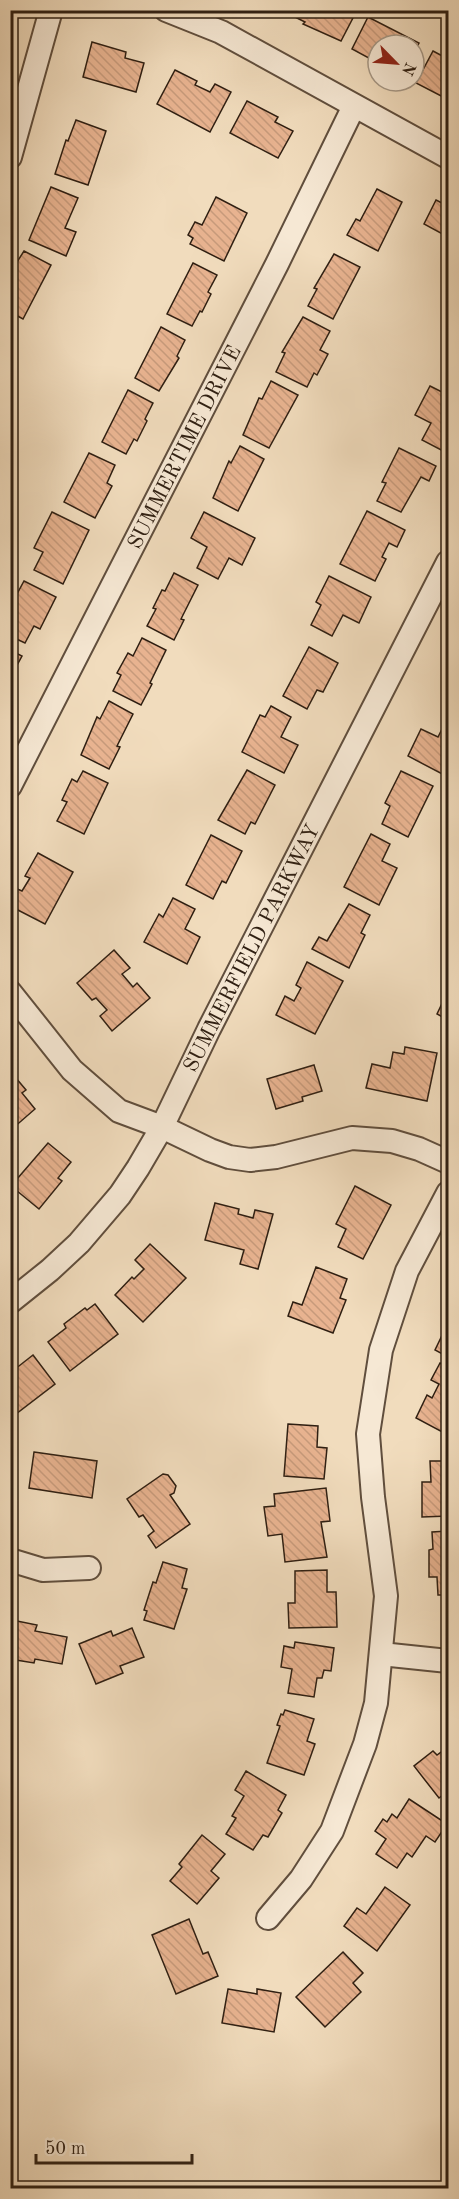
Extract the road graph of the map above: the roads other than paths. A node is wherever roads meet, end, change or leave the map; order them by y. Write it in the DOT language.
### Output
graph roads {
  1 [pos="51,10"];
  2 [pos="166,10"];
  3 [pos="354,106"];
  4 [pos="10,157"];
  5 [pos="448,157"];
  6 [pos="448,562"];
  7 [pos="10,786"];
  8 [pos="10,992"];
  9 [pos="162,1127"];
  10 [pos="448,1162"];
  11 [pos="448,1193"];
  12 [pos="10,1302"];
  13 [pos="10,1560"];
  14 [pos="88,1568"];
  15 [pos="381,1654"];
  16 [pos="448,1661"];
  17 [pos="268,1918"];
  1 -- 4 [label="street"];
  2 -- 3 [label="street"];
  3 -- 5 [label="street"];
  3 -- 7 [label="street, SUMMERTIME DRIVE"];
  6 -- 9 [label="street, SUMMERFIELD PARKWAY"];
  8 -- 9 [label="street"];
  9 -- 10 [label="street"];
  9 -- 12 [label="street, SUMMERFIELD PARKWAY"];
  11 -- 15 [label="street"];
  13 -- 14 [label="street"];
  15 -- 16 [label="street"];
  15 -- 17 [label="street"];
}
